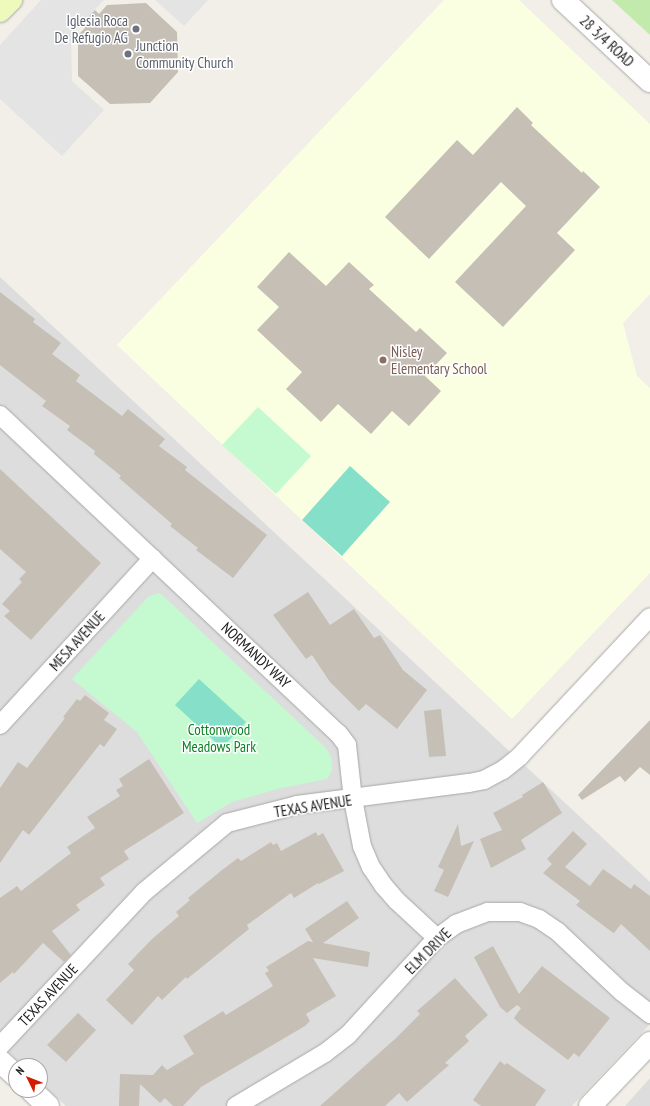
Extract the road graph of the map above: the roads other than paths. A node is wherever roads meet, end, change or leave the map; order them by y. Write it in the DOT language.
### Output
graph roads {
  1 [pos="11,0"];
  2 [pos="563,0"];
  3 [pos="0,11"];
  4 [pos="650,81"];
  5 [pos="0,415"];
  6 [pos="153,558"];
  7 [pos="650,617"];
  8 [pos="0,725"];
  9 [pos="353,799"];
  10 [pos="437,938"];
  11 [pos="650,1014"];
  12 [pos="650,1043"];
  13 [pos="0,1046"];
  14 [pos="0,1061"];
  15 [pos="8,1068"];
  16 [pos="40,1098"];
  17 [pos="48,1106"];
  18 [pos="236,1106"];
  19 [pos="590,1106"];
  1 -- 3 [label="main road"];
  2 -- 4 [label="street, 28 3/4 ROAD"];
  5 -- 6 [label="street, NORMANDY WAY"];
  6 -- 8 [label="street, MESA AVENUE"];
  6 -- 9 [label="street, NORMANDY WAY"];
  7 -- 9 [label="street, TEXAS AVENUE"];
  9 -- 10 [label="street, NORMANDY WAY"];
  9 -- 13 [label="street, TEXAS AVENUE"];
  10 -- 11 [label="street, ELM DRIVE"];
  10 -- 18 [label="street, ELM DRIVE"];
  12 -- 19 [label="street"];
  14 -- 15 [label="street"];
  16 -- 17 [label="street"];
}
